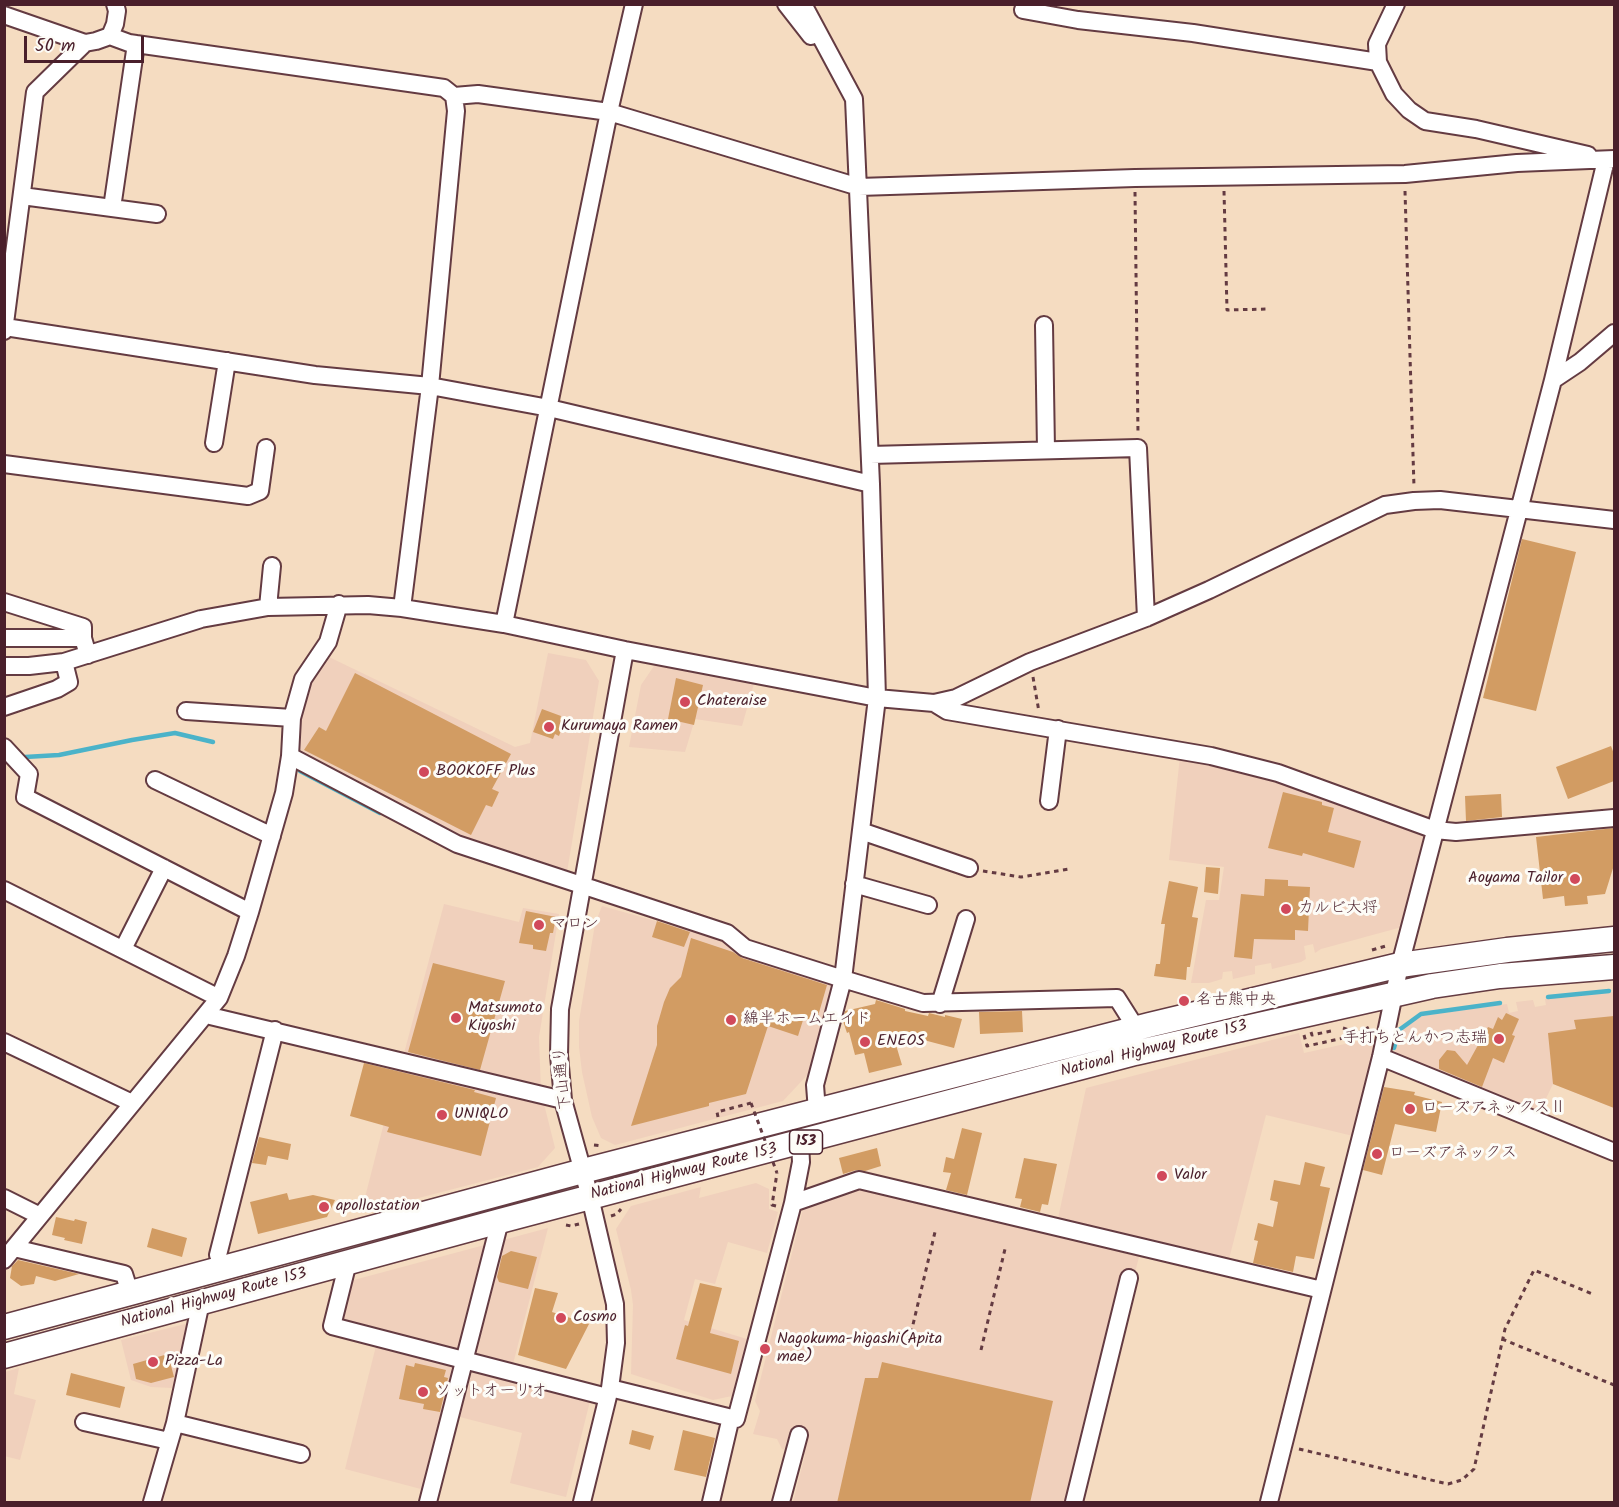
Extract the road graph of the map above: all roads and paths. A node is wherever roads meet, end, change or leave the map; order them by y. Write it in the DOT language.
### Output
graph roads {
  1 [pos="115,4"];
  2 [pos="634,4"];
  3 [pos="786,4"];
  4 [pos="803,4"];
  5 [pos="1396,4"];
  6 [pos="1023,10"];
  7 [pos="4,15"];
  8 [pos="110,36"];
  9 [pos="85,43"];
  10 [pos="136,44"];
  11 [pos="831,59"];
  12 [pos="1378,62"];
  13 [pos="454,96"];
  14 [pos="609,112"];
  15 [pos="1610,160"];
  16 [pos="1405,174"];
  17 [pos="1223,177"];
  18 [pos="1135,178"];
  19 [pos="859,187"];
  20 [pos="22,196"];
  21 [pos="112,208"];
  22 [pos="157,214"];
  23 [pos="1268,309"];
  24 [pos="1044,325"];
  25 [pos="5,329"];
  26 [pos="1614,333"];
  27 [pos="227,362"];
  28 [pos="1553,380"];
  29 [pos="430,386"];
  30 [pos="549,408"];
  31 [pos="214,443"];
  32 [pos="266,448"];
  33 [pos="1138,448"];
  34 [pos="1046,450"];
  35 [pos="870,455"];
  36 [pos="4,464"];
  37 [pos="871,484"];
  38 [pos="1414,501"];
  39 [pos="1518,510"];
  40 [pos="1614,520"];
  41 [pos="272,566"];
  42 [pos="4,602"];
  43 [pos="339,604"];
  44 [pos="268,607"];
  45 [pos="402,608"];
  46 [pos="1146,618"];
  47 [pos="504,624"];
  48 [pos="4,638"];
  49 [pos="83,638"];
  50 [pos="625,650"];
  51 [pos="88,655"];
  52 [pos="64,662"];
  53 [pos="1030,662"];
  54 [pos="4,666"];
  55 [pos="877,698"];
  56 [pos="934,703"];
  57 [pos="4,707"];
  58 [pos="186,711"];
  59 [pos="292,718"];
  60 [pos="1050,727"];
  61 [pos="4,747"];
  62 [pos="290,756"];
  63 [pos="155,780"];
  64 [pos="1049,801"];
  65 [pos="1614,818"];
  66 [pos="1436,830"];
  67 [pos="861,831"];
  68 [pos="272,836"];
  69 [pos="164,868"];
  70 [pos="969,868"];
  71 [pos="1069,869"];
  72 [pos="582,885"];
  73 [pos="854,885"];
  74 [pos="4,890"];
  75 [pos="927,905"];
  76 [pos="250,912"];
  77 [pos="966,919"];
  78 [pos="1614,939"];
  79 [pos="123,950"];
  80 [pos="1400,965"];
  81 [pos="1614,967"];
  82 [pos="843,979"];
  83 [pos="1394,993"];
  84 [pos="219,998"];
  85 [pos="940,1004"];
  86 [pos="206,1014"];
  87 [pos="1136,1028"];
  88 [pos="275,1030"];
  89 [pos="1358,1033"];
  90 [pos="1312,1035"];
  91 [pos="4,1042"];
  92 [pos="1381,1057"];
  93 [pos="563,1100"];
  94 [pos="132,1103"];
  95 [pos="751,1103"];
  96 [pos="817,1111"];
  97 [pos="800,1143"];
  98 [pos="1614,1152"];
  99 [pos="583,1171"];
  100 [pos="777,1173"];
  101 [pos="590,1197"];
  102 [pos="4,1198"];
  103 [pos="793,1203"];
  104 [pos="40,1216"];
  105 [pos="500,1221"];
  106 [pos="935,1232"];
  107 [pos="1005,1249"];
  108 [pos="9,1254"];
  109 [pos="218,1255"];
  110 [pos="348,1262"];
  111 [pos="1129,1278"];
  112 [pos="1322,1290"];
  113 [pos="130,1293"];
  114 [pos="1594,1295"];
  115 [pos="201,1302"];
  116 [pos="4,1327"];
  117 [pos="911,1333"];
  118 [pos="1502,1339"];
  119 [pos="981,1350"];
  120 [pos="4,1356"];
  121 [pos="464,1360"];
  122 [pos="1614,1385"];
  123 [pos="608,1392"];
  124 [pos="731,1417"];
  125 [pos="84,1422"];
  126 [pos="175,1423"];
  127 [pos="799,1435"];
  128 [pos="169,1441"];
  129 [pos="1283,1446"];
  130 [pos="301,1454"];
  131 [pos="152,1503"];
  132 [pos="428,1503"];
  133 [pos="582,1503"];
  134 [pos="711,1503"];
  135 [pos="781,1503"];
  136 [pos="1074,1503"];
  137 [pos="1269,1503"];
  1 -- 8 [label="street"];
  2 -- 14 [label="street"];
  3 -- 11 [label="street"];
  4 -- 11 [label="street"];
  5 -- 12 [label="street"];
  6 -- 12 [label="street"];
  7 -- 9 [label="street"];
  8 -- 9 [label="street"];
  8 -- 10 [label="street"];
  9 -- 20 [label="street"];
  10 -- 13 [label="street"];
  10 -- 21 [label="street"];
  11 -- 19 [label="street"];
  12 -- 15 [label="street"];
  13 -- 14 [label="street"];
  13 -- 29 [label="street"];
  14 -- 19 [label="street"];
  14 -- 30 [label="street"];
  15 -- 16 [label="street"];
  15 -- 28 [label="street"];
  16 -- 17 [label="street"];
  16 -- 38 [label="path"];
  17 -- 18 [label="street"];
  17 -- 23 [label="path"];
  18 -- 19 [label="street"];
  18 -- 33 [label="path"];
  19 -- 35 [label="street"];
  20 -- 21 [label="street"];
  20 -- 25 [label="street"];
  21 -- 22 [label="street"];
  24 -- 34 [label="street"];
  25 -- 27 [label="street"];
  26 -- 28 [label="street"];
  27 -- 29 [label="street"];
  27 -- 31 [label="street"];
  28 -- 39 [label="street"];
  29 -- 30 [label="street"];
  29 -- 45 [label="street"];
  30 -- 37 [label="street"];
  30 -- 47 [label="street"];
  32 -- 36 [label="street"];
  33 -- 34 [label="street"];
  33 -- 46 [label="street"];
  34 -- 35 [label="street"];
  35 -- 37 [label="street"];
  37 -- 55 [label="street"];
  38 -- 39 [label="street"];
  38 -- 46 [label="street"];
  39 -- 40 [label="street"];
  39 -- 66 [label="street"];
  41 -- 44 [label="street"];
  42 -- 49 [label="street"];
  43 -- 44 [label="street"];
  43 -- 45 [label="street"];
  43 -- 59 [label="street"];
  44 -- 51 [label="street"];
  45 -- 47 [label="street"];
  46 -- 53 [label="street"];
  47 -- 50 [label="street"];
  48 -- 49 [label="street"];
  49 -- 51 [label="street"];
  50 -- 55 [label="street"];
  50 -- 72 [label="street, 下山通り"];
  51 -- 52 [label="street"];
  52 -- 54 [label="street"];
  52 -- 57 [label="street"];
  53 -- 56 [label="street"];
  53 -- 60 [label="path"];
  55 -- 56 [label="street"];
  55 -- 67 [label="street"];
  56 -- 60 [label="street"];
  58 -- 59 [label="street"];
  59 -- 62 [label="street"];
  60 -- 64 [label="street"];
  60 -- 66 [label="street"];
  61 -- 69 [label="street"];
  62 -- 68 [label="street"];
  62 -- 72 [label="street"];
  63 -- 68 [label="street"];
  65 -- 66 [label="street"];
  66 -- 80 [label="street"];
  67 -- 70 [label="street"];
  67 -- 73 [label="street"];
  68 -- 76 [label="street"];
  69 -- 76 [label="street"];
  69 -- 79 [label="street"];
  70 -- 71 [label="path"];
  72 -- 82 [label="street"];
  72 -- 93 [label="street, 下山通り"];
  73 -- 75 [label="street"];
  73 -- 82 [label="street"];
  74 -- 79 [label="street"];
  76 -- 84 [label="street"];
  77 -- 85 [label="street"];
  78 -- 80 [label="highway, National Highway Route 153 / 153"];
  79 -- 84 [label="street"];
  80 -- 83 [label="street"];
  80 -- 87 [label="highway, National Highway Route 153 / 153"];
  81 -- 83 [label="highway, National Highway Route 153 / 153"];
  82 -- 85 [label="street"];
  82 -- 96 [label="street"];
  83 -- 92 [label="street"];
  83 -- 97 [label="highway, National Highway Route 153 / 153"];
  84 -- 86 [label="street"];
  85 -- 87 [label="street"];
  86 -- 88 [label="street"];
  86 -- 94 [label="street"];
  87 -- 96 [label="highway, National Highway Route 153 / 153"];
  88 -- 93 [label="street"];
  88 -- 109 [label="street"];
  89 -- 90 [label="path"];
  91 -- 94 [label="street"];
  92 -- 98 [label="street"];
  92 -- 112 [label="street"];
  93 -- 99 [label="street, 下山通り"];
  94 -- 104 [label="street"];
  95 -- 100 [label="path, bridge"];
  96 -- 99 [label="highway, National Highway Route 153 / 153"];
  97 -- 101 [label="highway, National Highway Route 153 / 153"];
  97 -- 103 [label="street"];
  99 -- 101 [label="street, 下山通り"];
  99 -- 113 [label="highway, National Highway Route 153 / 153"];
  101 -- 105 [label="highway, National Highway Route 153 / 153"];
  101 -- 123 [label="street, 下山通り"];
  102 -- 104 [label="street"];
  103 -- 112 [label="street"];
  103 -- 124 [label="street"];
  104 -- 108 [label="street"];
  105 -- 110 [label="highway, National Highway Route 153 / 153"];
  105 -- 121 [label="street"];
  106 -- 117 [label="path"];
  107 -- 119 [label="path"];
  108 -- 113 [label="street"];
  110 -- 115 [label="highway, National Highway Route 153 / 153"];
  110 -- 121 [label="street"];
  111 -- 136 [label="street"];
  112 -- 129 [label="street"];
  113 -- 116 [label="highway, National Highway Route 153 / 153"];
  114 -- 118 [label="path"];
  115 -- 120 [label="highway, National Highway Route 153 / 153"];
  115 -- 126 [label="street"];
  118 -- 122 [label="path"];
  118 -- 129 [label="path"];
  121 -- 123 [label="street"];
  121 -- 132 [label="street"];
  123 -- 124 [label="street"];
  123 -- 133 [label="street, 下山通り"];
  124 -- 134 [label="street"];
  125 -- 128 [label="street"];
  126 -- 128 [label="street"];
  126 -- 130 [label="street"];
  127 -- 135 [label="street"];
  128 -- 131 [label="street"];
  129 -- 137 [label="street"];
}
